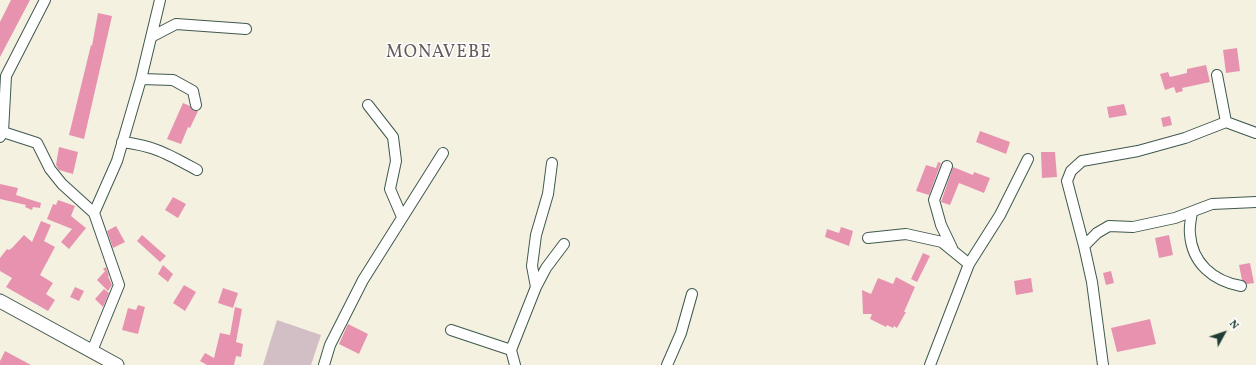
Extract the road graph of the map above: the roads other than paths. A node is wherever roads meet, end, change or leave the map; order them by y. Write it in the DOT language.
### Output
graph roads {
  1 [pos="45,0"];
  2 [pos="160,0"];
  3 [pos="246,29"];
  4 [pos="153,36"];
  5 [pos="1217,75"];
  6 [pos="141,79"];
  7 [pos="196,105"];
  8 [pos="368,105"];
  9 [pos="1226,122"];
  10 [pos="1256,133"];
  11 [pos="1,135"];
  12 [pos="122,142"];
  13 [pos="443,153"];
  14 [pos="1028,159"];
  15 [pos="552,164"];
  16 [pos="947,166"];
  17 [pos="197,170"];
  18 [pos="1256,202"];
  19 [pos="1192,212"];
  20 [pos="94,213"];
  21 [pos="402,217"];
  22 [pos="868,238"];
  23 [pos="564,244"];
  24 [pos="1084,246"];
  25 [pos="952,248"];
  26 [pos="968,264"];
  27 [pos="1241,286"];
  28 [pos="536,287"];
  29 [pos="692,294"];
  30 [pos="0,301"];
  31 [pos="451,330"];
  32 [pos="511,350"];
  33 [pos="92,352"];
  34 [pos="117,365"];
  35 [pos="324,365"];
  36 [pos="515,365"];
  37 [pos="667,365"];
  38 [pos="930,365"];
  39 [pos="1104,365"];
  1 -- 11 [label="street"];
  2 -- 4 [label="street"];
  3 -- 4 [label="street"];
  4 -- 6 [label="street"];
  5 -- 9 [label="street"];
  6 -- 7 [label="street"];
  6 -- 12 [label="street"];
  8 -- 21 [label="street"];
  9 -- 10 [label="street"];
  9 -- 24 [label="street"];
  11 -- 20 [label="street"];
  12 -- 17 [label="street"];
  12 -- 20 [label="street"];
  13 -- 21 [label="street"];
  14 -- 26 [label="street"];
  15 -- 28 [label="street"];
  16 -- 25 [label="street"];
  18 -- 19 [label="street"];
  19 -- 24 [label="street"];
  19 -- 27 [label="street"];
  20 -- 33 [label="street"];
  21 -- 35 [label="street"];
  22 -- 25 [label="street"];
  23 -- 28 [label="street"];
  24 -- 39 [label="street"];
  25 -- 26 [label="street"];
  26 -- 38 [label="street"];
  28 -- 32 [label="street"];
  29 -- 37 [label="street"];
  30 -- 33 [label="main road"];
  31 -- 32 [label="street"];
  32 -- 36 [label="street"];
  33 -- 34 [label="main road"];
}
